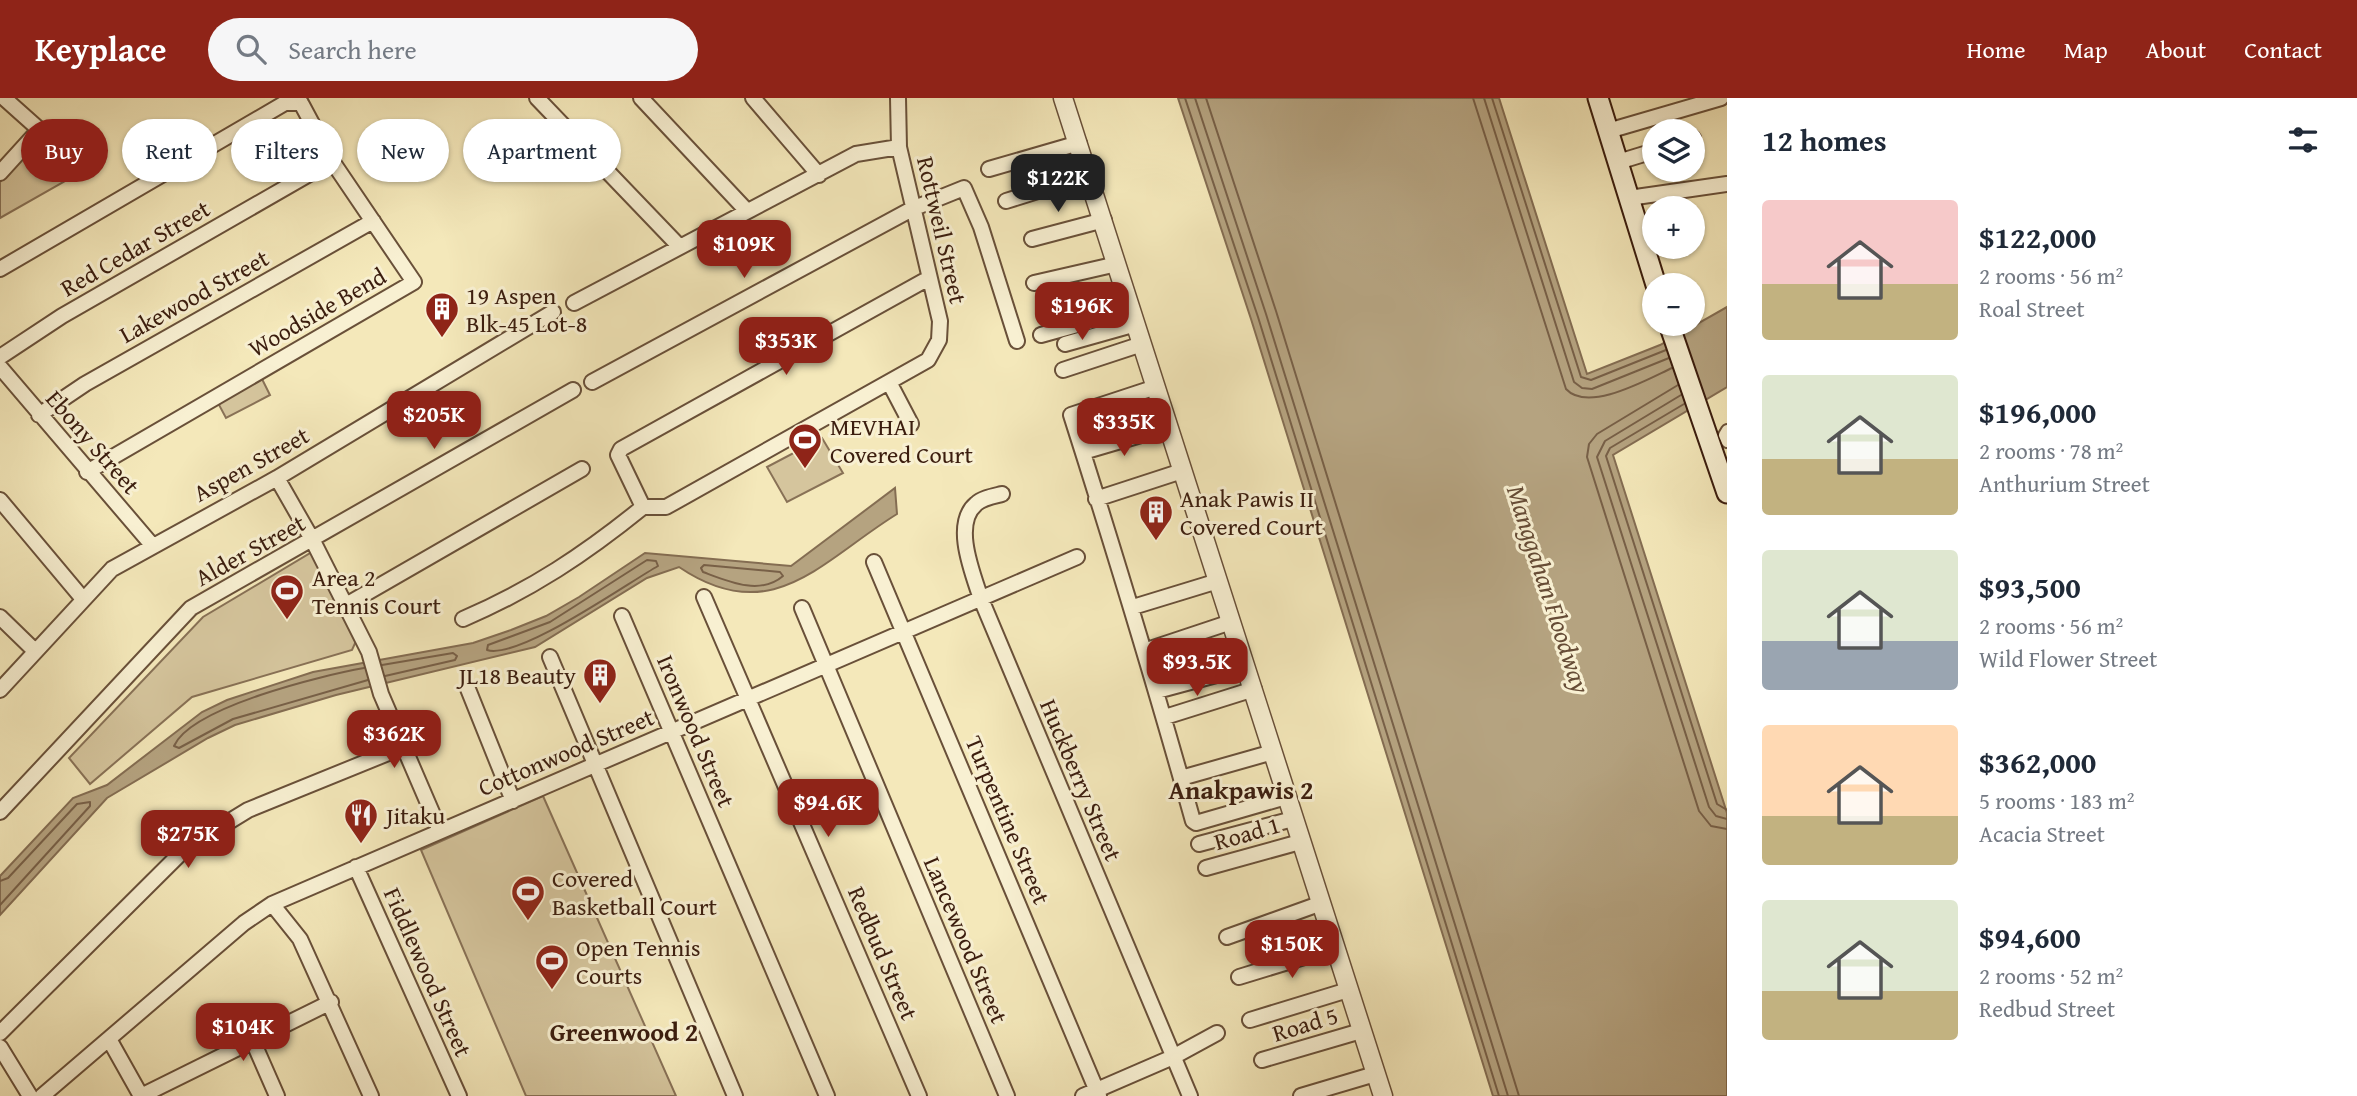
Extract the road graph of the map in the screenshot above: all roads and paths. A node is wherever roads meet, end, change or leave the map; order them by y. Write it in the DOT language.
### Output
graph roads {
  1 [pos="4,98"];
  2 [pos="537,98"];
  3 [pos="641,98"];
  4 [pos="753,98"];
  5 [pos="898,98"];
  6 [pos="1063,98"];
  7 [pos="1721,98"];
  8 [pos="1604,100"];
  9 [pos="305,101"];
  10 [pos="27,119"];
  11 [pos="313,119"];
  12 [pos="1608,131"];
  13 [pos="1079,143"];
  14 [pos="899,147"];
  15 [pos="21,150"];
  16 [pos="1642,155"];
  17 [pos="1618,162"];
  18 [pos="989,169"];
  19 [pos="0,173"];
  20 [pos="819,175"];
  21 [pos="1089,175"];
  22 [pos="343,177"];
  23 [pos="295,182"];
  24 [pos="1727,184"];
  25 [pos="1629,198"];
  26 [pos="1006,201"];
  27 [pos="912,209"];
  28 [pos="747,211"];
  29 [pos="1104,220"];
  30 [pos="373,221"];
  31 [pos="1032,239"];
  32 [pos="679,246"];
  33 [pos="1117,264"];
  34 [pos="0,269"];
  35 [pos="1652,273"];
  36 [pos="929,278"];
  37 [pos="1034,283"];
  38 [pos="574,303"];
  39 [pos="553,312"];
  40 [pos="1134,317"];
  41 [pos="1041,335"];
  42 [pos="1674,336"];
  43 [pos="1017,341"];
  44 [pos="1142,344"];
  45 [pos="1065,345"];
  46 [pos="0,357"];
  47 [pos="0,367"];
  48 [pos="1063,370"];
  49 [pos="592,382"];
  50 [pos="890,382"];
  51 [pos="1156,387"];
  52 [pos="573,390"];
  53 [pos="39,415"];
  54 [pos="911,424"];
  55 [pos="1168,427"];
  56 [pos="1727,430"];
  57 [pos="1718,444"];
  58 [pos="1083,452"];
  59 [pos="582,469"];
  60 [pos="1182,471"];
  61 [pos="88,472"];
  62 [pos="277,478"];
  63 [pos="1726,484"];
  64 [pos="1002,494"];
  65 [pos="1096,499"];
  66 [pos="0,500"];
  67 [pos="643,507"];
  68 [pos="313,541"];
  69 [pos="152,545"];
  70 [pos="1077,557"];
  71 [pos="874,562"];
  72 [pos="1218,581"];
  73 [pos="704,597"];
  74 [pos="83,599"];
  75 [pos="981,599"];
  76 [pos="346,605"];
  77 [pos="802,607"];
  78 [pos="1133,607"];
  79 [pos="622,616"];
  80 [pos="0,617"];
  81 [pos="463,619"];
  82 [pos="1231,622"];
  83 [pos="903,632"];
  84 [pos="35,651"];
  85 [pos="1144,651"];
  86 [pos="550,657"];
  87 [pos="826,665"];
  88 [pos="1246,667"];
  89 [pos="468,689"];
  90 [pos="0,690"];
  91 [pos="1254,690"];
  92 [pos="1157,691"];
  93 [pos="749,698"];
  94 [pos="1165,717"];
  95 [pos="672,732"];
  96 [pos="403,747"];
  97 [pos="1273,752"];
  98 [pos="594,766"];
  99 [pos="1181,778"];
  100 [pos="1286,797"];
  101 [pos="513,801"];
  102 [pos="0,812"];
  103 [pos="1293,819"];
  104 [pos="440,831"];
  105 [pos="1300,842"];
  106 [pos="1199,844"];
  107 [pos="356,867"];
  108 [pos="1206,868"];
  109 [pos="272,904"];
  110 [pos="1319,904"];
  111 [pos="1227,937"];
  112 [pos="1334,948"];
  113 [pos="1239,977"];
  114 [pos="1348,990"];
  115 [pos="331,1002"];
  116 [pos="1250,1020"];
  117 [pos="1362,1031"];
  118 [pos="0,1032"];
  119 [pos="1217,1033"];
  120 [pos="109,1039"];
  121 [pos="252,1039"];
  122 [pos="0,1046"];
  123 [pos="1174,1057"];
  124 [pos="1262,1060"];
  125 [pos="1375,1074"];
  126 [pos="1098,1093"];
  127 [pos="30,1096"];
  128 [pos="42,1096"];
  129 [pos="141,1096"];
  130 [pos="277,1096"];
  131 [pos="371,1096"];
  132 [pos="459,1096"];
  133 [pos="735,1096"];
  134 [pos="827,1096"];
  135 [pos="919,1096"];
  136 [pos="1007,1096"];
  137 [pos="1083,1096"];
  138 [pos="1190,1096"];
  139 [pos="1301,1096"];
  140 [pos="1383,1096"];
  1 -- 10 [label="street"];
  2 -- 32 [label="street"];
  3 -- 28 [label="street"];
  4 -- 20 [label="street"];
  5 -- 14 [label="street, Rottweil Street"];
  6 -- 13 [label="street"];
  7 -- 12 [label="street"];
  8 -- 12 [label="main road"];
  9 -- 11 [label="street, Woodside Bend"];
  9 -- 34 [label="street, Woodside Bend"];
  12 -- 17 [label="main road"];
  13 -- 18 [label="street"];
  13 -- 21 [label="street"];
  14 -- 20 [label="street"];
  14 -- 27 [label="street, Rottweil Street"];
  15 -- 19 [label="street"];
  16 -- 17 [label="street"];
  17 -- 25 [label="main road"];
  20 -- 28 [label="street"];
  21 -- 26 [label="street"];
  21 -- 29 [label="street"];
  22 -- 30 [label="street, Woodside Bend"];
  23 -- 46 [label="street, Red Cedar Street"];
  24 -- 25 [label="street"];
  25 -- 35 [label="main road"];
  27 -- 36 [label="street, Rottweil Street"];
  27 -- 43 [label="street"];
  27 -- 49 [label="street"];
  28 -- 32 [label="street"];
  29 -- 31 [label="street"];
  29 -- 33 [label="street"];
  30 -- 53 [label="street, Lakewood Street"];
  30 -- 61 [label="street, Woodside Bend"];
  32 -- 38 [label="street"];
  33 -- 37 [label="street"];
  33 -- 40 [label="street"];
  36 -- 50 [label="street, Rottweil Street"];
  36 -- 67 [label="street"];
  39 -- 62 [label="street, Aspen Street"];
  40 -- 41 [label="street"];
  40 -- 44 [label="street"];
  40 -- 45 [label="street"];
  42 -- 57 [label="main road"];
  44 -- 48 [label="street"];
  44 -- 51 [label="street"];
  47 -- 53 [label="street, Ebony Street"];
  50 -- 54 [label="street"];
  50 -- 67 [label="street, Rottweil Street"];
  51 -- 55 [label="street"];
  51 -- 58 [label="street"];
  52 -- 68 [label="street, Alder Street"];
  53 -- 61 [label="street, Ebony Street"];
  55 -- 58 [label="street"];
  55 -- 60 [label="street"];
  56 -- 57 [label="street"];
  57 -- 63 [label="main road"];
  58 -- 65 [label="street"];
  59 -- 76 [label="street"];
  60 -- 65 [label="street"];
  60 -- 72 [label="street"];
  61 -- 69 [label="street, Ebony Street"];
  62 -- 68 [label="street"];
  62 -- 69 [label="street, Aspen Street"];
  64 -- 75 [label="street, Huckberry Street"];
  65 -- 78 [label="street"];
  66 -- 74 [label="street"];
  67 -- 81 [label="street"];
  68 -- 76 [label="street"];
  68 -- 102 [label="street, Alder Street"];
  69 -- 74 [label="street, Aspen Street"];
  70 -- 75 [label="street, Cottonwood Street"];
  71 -- 83 [label="street, Turpentine Street"];
  72 -- 78 [label="street"];
  72 -- 82 [label="street"];
  73 -- 93 [label="street, Redbud Street"];
  74 -- 84 [label="street, Aspen Street"];
  75 -- 83 [label="street, Cottonwood Street"];
  75 -- 123 [label="street, Huckberry Street"];
  76 -- 96 [label="street"];
  77 -- 87 [label="street, Lancewood Street"];
  78 -- 85 [label="street"];
  79 -- 95 [label="street, Ironwood Street"];
  80 -- 84 [label="street"];
  82 -- 85 [label="street"];
  82 -- 88 [label="street"];
  83 -- 87 [label="street, Cottonwood Street"];
  83 -- 126 [label="street, Turpentine Street"];
  84 -- 90 [label="street, Aspen Street"];
  85 -- 92 [label="street"];
  86 -- 98 [label="street"];
  87 -- 93 [label="street, Cottonwood Street"];
  87 -- 136 [label="street, Lancewood Street"];
  88 -- 91 [label="street"];
  88 -- 92 [label="street"];
  89 -- 101 [label="street"];
  91 -- 94 [label="street"];
  91 -- 97 [label="street"];
  92 -- 94 [label="street"];
  93 -- 95 [label="street, Cottonwood Street"];
  93 -- 135 [label="street, Redbud Street"];
  94 -- 99 [label="street"];
  95 -- 98 [label="street, Cottonwood Street"];
  95 -- 134 [label="street, Ironwood Street"];
  96 -- 104 [label="street"];
  96 -- 118 [label="street"];
  97 -- 99 [label="street"];
  97 -- 100 [label="street"];
  98 -- 101 [label="street, Cottonwood Street"];
  98 -- 133 [label="street"];
  99 -- 100 [label="street"];
  100 -- 103 [label="street"];
  101 -- 104 [label="street, Cottonwood Street"];
  103 -- 105 [label="street"];
  103 -- 106 [label="street"];
  104 -- 107 [label="street, Cottonwood Street"];
  105 -- 108 [label="street, Road 1"];
  105 -- 110 [label="street"];
  107 -- 109 [label="street, Cottonwood Street"];
  107 -- 132 [label="street, Fiddlewood Street"];
  109 -- 115 [label="street"];
  109 -- 120 [label="street, Cottonwood Street"];
  110 -- 111 [label="street"];
  110 -- 112 [label="street"];
  112 -- 113 [label="street"];
  112 -- 114 [label="street"];
  114 -- 116 [label="street"];
  114 -- 117 [label="street"];
  115 -- 121 [label="street"];
  115 -- 131 [label="street"];
  117 -- 124 [label="street, Road 5"];
  117 -- 125 [label="street"];
  119 -- 123 [label="street"];
  120 -- 128 [label="street, Cottonwood Street"];
  120 -- 129 [label="street"];
  121 -- 129 [label="street"];
  121 -- 130 [label="street"];
  122 -- 127 [label="street"];
  123 -- 126 [label="street"];
  123 -- 138 [label="street, Huckberry Street"];
  125 -- 139 [label="street"];
  125 -- 140 [label="street"];
  126 -- 137 [label="street"];
}
